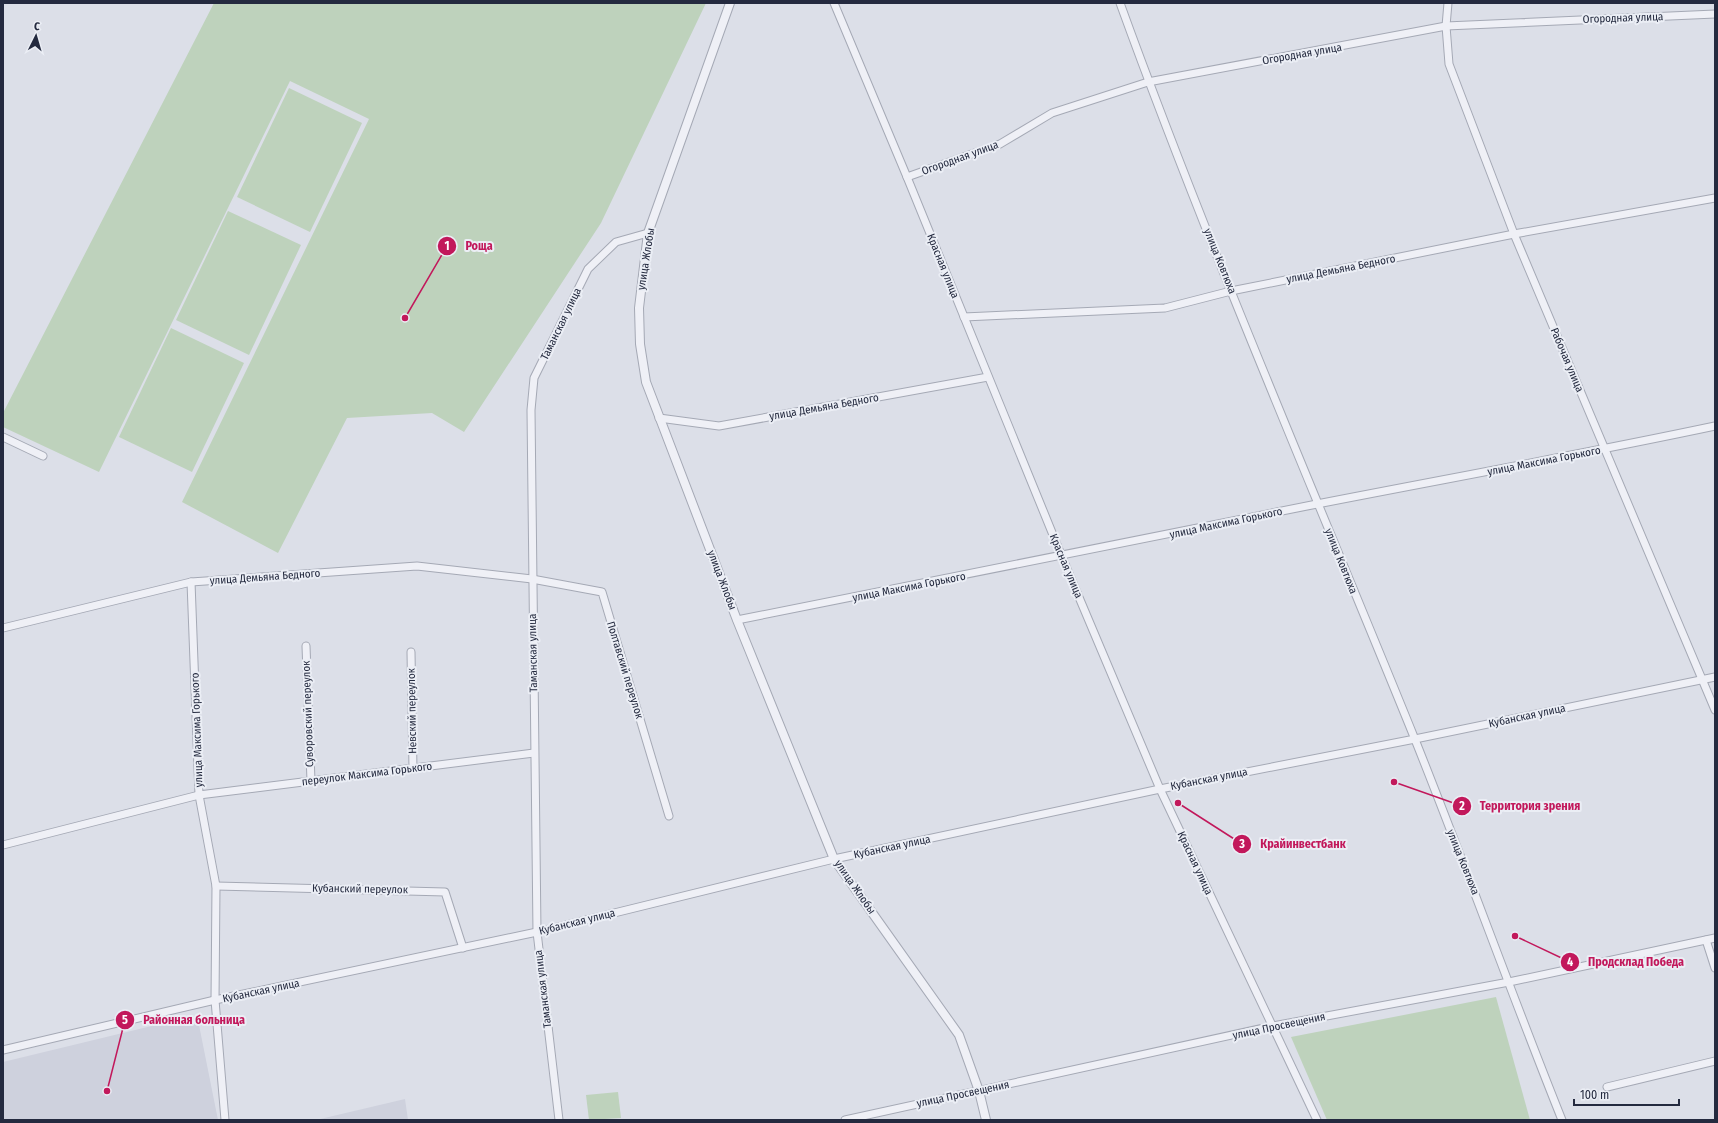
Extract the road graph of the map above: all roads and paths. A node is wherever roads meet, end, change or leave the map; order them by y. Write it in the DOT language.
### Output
graph roads {
  1 [pos="730,3"];
  2 [pos="834,3"];
  3 [pos="1120,3"];
  4 [pos="1448,3"];
  5 [pos="1715,14"];
  6 [pos="1446,26"];
  7 [pos="1148,82"];
  8 [pos="907,177"];
  9 [pos="1715,198"];
  10 [pos="648,233"];
  11 [pos="1514,234"];
  12 [pos="1231,290"];
  13 [pos="964,317"];
  14 [pos="988,377"];
  15 [pos="659,418"];
  16 [pos="1715,426"];
  17 [pos="3,437"];
  18 [pos="1604,449"];
  19 [pos="43,456"];
  20 [pos="1318,504"];
  21 [pos="1062,556"];
  22 [pos="532,579"];
  23 [pos="191,582"];
  24 [pos="737,620"];
  25 [pos="3,628"];
  26 [pos="306,646"];
  27 [pos="411,652"];
  28 [pos="1715,677"];
  29 [pos="1702,679"];
  30 [pos="1715,710"];
  31 [pos="1415,739"];
  32 [pos="534,753"];
  33 [pos="413,769"];
  34 [pos="311,781"];
  35 [pos="1160,789"];
  36 [pos="199,795"];
  37 [pos="669,816"];
  38 [pos="3,845"];
  39 [pos="834,859"];
  40 [pos="216,886"];
  41 [pos="536,932"];
  42 [pos="1715,938"];
  43 [pos="1706,940"];
  44 [pos="463,948"];
  45 [pos="1715,968"];
  46 [pos="1509,982"];
  47 [pos="215,1000"];
  48 [pos="1273,1026"];
  49 [pos="3,1050"];
  50 [pos="1715,1061"];
  51 [pos="1607,1087"];
  52 [pos="978,1091"];
  53 [pos="224,1120"];
  54 [pos="559,1120"];
  55 [pos="845,1120"];
  56 [pos="986,1120"];
  57 [pos="1317,1120"];
  58 [pos="1562,1120"];
  1 -- 10 [label="street, улица Жлобы"];
  2 -- 8 [label="street, Красная улица"];
  3 -- 7 [label="street, улица Ковтюха"];
  4 -- 6 [label="street, Рабочая улица"];
  5 -- 6 [label="street, Огородная улица"];
  6 -- 7 [label="street, Огородная улица"];
  6 -- 11 [label="street, Рабочая улица"];
  7 -- 8 [label="street, Огородная улица"];
  7 -- 12 [label="street, улица Ковтюха"];
  8 -- 13 [label="street, Красная улица"];
  9 -- 11 [label="street, улица Демьяна Бедного"];
  10 -- 15 [label="street, улица Жлобы"];
  10 -- 22 [label="street, Таманская улица"];
  11 -- 12 [label="street, улица Демьяна Бедного"];
  11 -- 18 [label="street, Рабочая улица"];
  12 -- 13 [label="street, улица Демьяна Бедного"];
  12 -- 20 [label="street, улица Ковтюха"];
  13 -- 14 [label="street, Красная улица"];
  14 -- 15 [label="street, улица Демьяна Бедного"];
  14 -- 21 [label="street, Красная улица"];
  15 -- 24 [label="street, улица Жлобы"];
  16 -- 18 [label="street, улица Максима Горького"];
  17 -- 19 [label="street"];
  18 -- 20 [label="street, улица Максима Горького"];
  18 -- 29 [label="street, Рабочая улица"];
  20 -- 21 [label="street, улица Максима Горького"];
  20 -- 31 [label="street, улица Ковтюха"];
  21 -- 24 [label="street, улица Максима Горького"];
  21 -- 35 [label="street, Красная улица"];
  22 -- 23 [label="street, улица Демьяна Бедного"];
  22 -- 32 [label="street, Таманская улица"];
  22 -- 37 [label="street, Полтавский переулок"];
  23 -- 25 [label="street, улица Демьяна Бедного"];
  23 -- 36 [label="street, улица Максима Горького"];
  24 -- 39 [label="street, улица Жлобы"];
  26 -- 34 [label="street, Суворовский переулок"];
  27 -- 33 [label="street, Невский переулок"];
  28 -- 29 [label="street, Кубанская улица"];
  29 -- 30 [label="street, Рабочая улица"];
  29 -- 31 [label="street, Кубанская улица"];
  31 -- 35 [label="street, Кубанская улица"];
  31 -- 46 [label="street, улица Ковтюха"];
  32 -- 33 [label="street, переулок Максима Горького"];
  32 -- 41 [label="street, Таманская улица"];
  33 -- 34 [label="street, переулок Максима Горького"];
  34 -- 36 [label="street, переулок Максима Горького"];
  35 -- 39 [label="street, Кубанская улица"];
  35 -- 48 [label="street, Красная улица"];
  36 -- 38 [label="street, улица Максима Горького"];
  36 -- 40 [label="street"];
  39 -- 41 [label="street, Кубанская улица"];
  39 -- 52 [label="street, улица Жлобы"];
  40 -- 44 [label="street, Кубанский переулок"];
  40 -- 47 [label="street"];
  41 -- 44 [label="street, Кубанская улица"];
  41 -- 54 [label="street, Таманская улица"];
  42 -- 43 [label="street, улица Просвещения"];
  43 -- 45 [label="street"];
  43 -- 46 [label="street, улица Просвещения"];
  44 -- 47 [label="street, Кубанская улица"];
  46 -- 48 [label="street, улица Просвещения"];
  46 -- 58 [label="street, улица Ковтюха"];
  47 -- 49 [label="street, Кубанская улица"];
  47 -- 53 [label="street"];
  48 -- 52 [label="street, улица Просвещения"];
  48 -- 57 [label="street, Красная улица"];
  50 -- 51 [label="street"];
  52 -- 55 [label="street, улица Просвещения"];
  52 -- 56 [label="street, улица Жлобы"];
}
